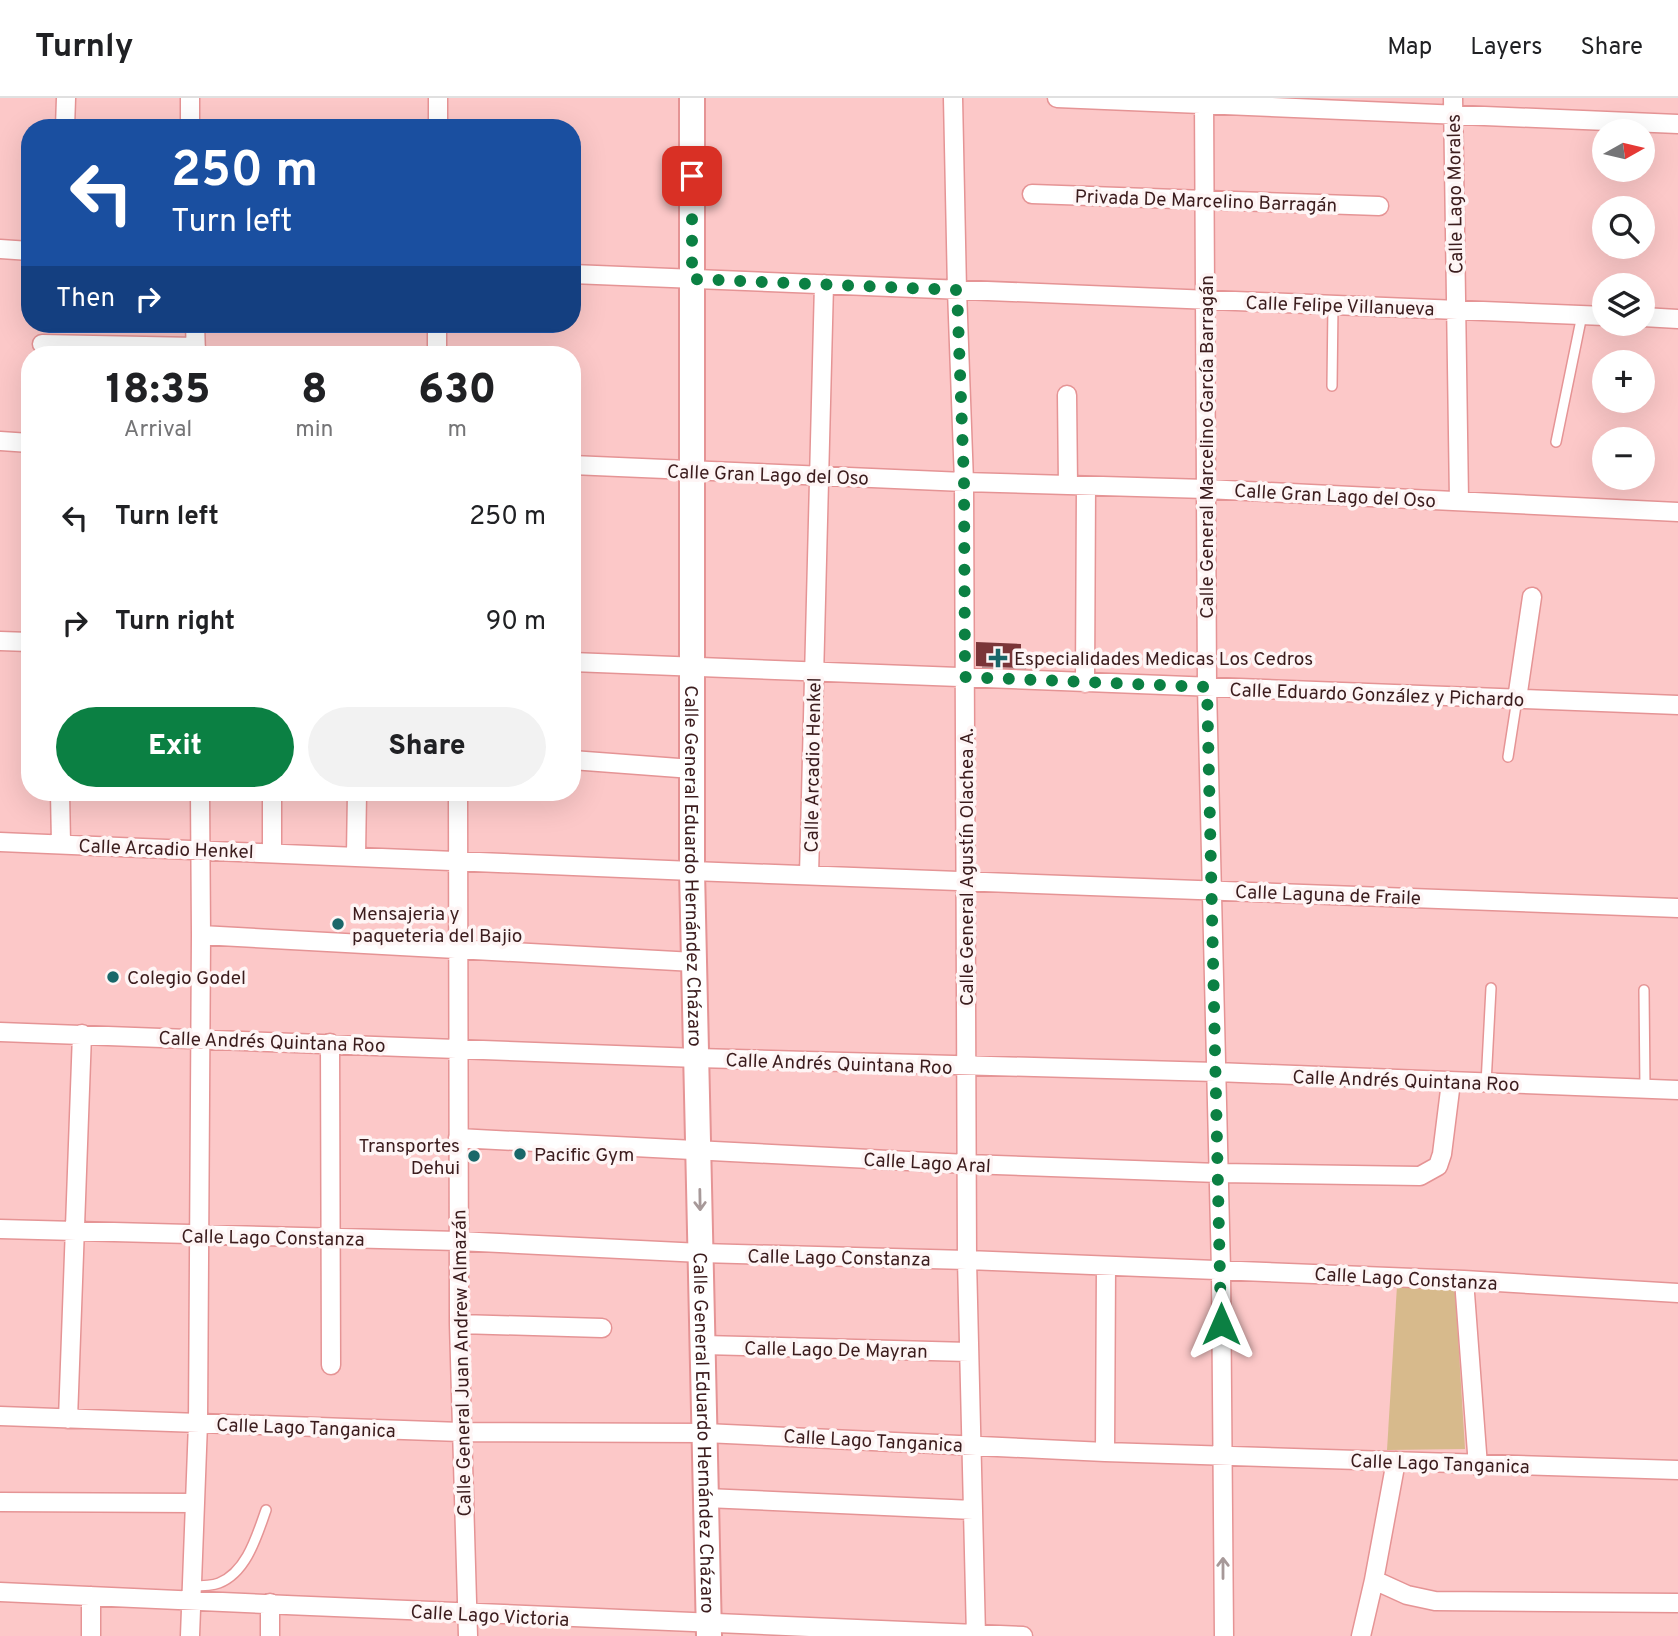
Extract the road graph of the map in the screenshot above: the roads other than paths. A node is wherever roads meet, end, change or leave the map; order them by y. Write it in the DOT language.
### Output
graph roads {
  1 [pos="66,98"];
  2 [pos="190,98"];
  3 [pos="438,98"];
  4 [pos="692,98"];
  5 [pos="953,98"];
  6 [pos="1057,98"];
  7 [pos="1204,101"];
  8 [pos="1453,106"];
  9 [pos="65,119"];
  10 [pos="190,119"];
  11 [pos="438,119"];
  12 [pos="1678,124"];
  13 [pos="1032,194"];
  14 [pos="1204,200"];
  15 [pos="1379,206"];
  16 [pos="0,249"];
  17 [pos="21,250"];
  18 [pos="581,274"];
  19 [pos="692,279"];
  20 [pos="824,284"];
  21 [pos="957,290"];
  22 [pos="1205,300"];
  23 [pos="1333,305"];
  24 [pos="1455,310"];
  25 [pos="1582,315"];
  26 [pos="1592,315"];
  27 [pos="1655,318"];
  28 [pos="1678,319"];
  29 [pos="42,344"];
  30 [pos="86,346"];
  31 [pos="1332,386"];
  32 [pos="1067,396"];
  33 [pos="0,441"];
  34 [pos="21,442"];
  35 [pos="1556,442"];
  36 [pos="581,465"];
  37 [pos="692,470"];
  38 [pos="819,476"];
  39 [pos="964,482"];
  40 [pos="1077,486"];
  41 [pos="1206,489"];
  42 [pos="1459,500"];
  43 [pos="1678,512"];
  44 [pos="1532,597"];
  45 [pos="0,640"];
  46 [pos="21,641"];
  47 [pos="581,662"];
  48 [pos="692,667"];
  49 [pos="814,672"];
  50 [pos="965,677"];
  51 [pos="1085,683"];
  52 [pos="1207,687"];
  53 [pos="1517,699"];
  54 [pos="1678,705"];
  55 [pos="1508,757"];
  56 [pos="581,761"];
  57 [pos="692,769"];
  58 [pos="60,801"];
  59 [pos="200,801"];
  60 [pos="272,801"];
  61 [pos="357,801"];
  62 [pos="458,801"];
  63 [pos="0,842"];
  64 [pos="61,843"];
  65 [pos="200,849"];
  66 [pos="272,852"];
  67 [pos="356,855"];
  68 [pos="458,860"];
  69 [pos="692,871"];
  70 [pos="809,876"];
  71 [pos="965,881"];
  72 [pos="1213,889"];
  73 [pos="1678,908"];
  74 [pos="201,935"];
  75 [pos="458,948"];
  76 [pos="694,962"];
  77 [pos="1491,988"];
  78 [pos="1644,990"];
  79 [pos="0,1032"];
  80 [pos="82,1034"];
  81 [pos="201,1038"];
  82 [pos="330,1043"];
  83 [pos="458,1048"];
  84 [pos="696,1058"];
  85 [pos="966,1067"];
  86 [pos="1216,1072"];
  87 [pos="1451,1082"];
  88 [pos="1486,1084"];
  89 [pos="1645,1088"];
  90 [pos="1678,1090"];
  91 [pos="458,1138"];
  92 [pos="699,1150"];
  93 [pos="967,1164"];
  94 [pos="1218,1173"];
  95 [pos="0,1229"];
  96 [pos="75,1233"];
  97 [pos="199,1236"];
  98 [pos="331,1238"];
  99 [pos="458,1241"];
  100 [pos="701,1254"];
  101 [pos="967,1260"];
  102 [pos="1106,1266"];
  103 [pos="1220,1270"];
  104 [pos="1464,1280"];
  105 [pos="1678,1293"];
  106 [pos="458,1324"];
  107 [pos="602,1328"];
  108 [pos="704,1346"];
  109 [pos="969,1352"];
  110 [pos="331,1365"];
  111 [pos="0,1416"];
  112 [pos="68,1419"];
  113 [pos="198,1423"];
  114 [pos="461,1432"];
  115 [pos="705,1433"];
  116 [pos="972,1444"];
  117 [pos="1105,1452"];
  118 [pos="1222,1457"];
  119 [pos="1396,1461"];
  120 [pos="1478,1466"];
  121 [pos="1678,1470"];
  122 [pos="706,1498"];
  123 [pos="0,1502"];
  124 [pos="194,1503"];
  125 [pos="266,1510"];
  126 [pos="973,1510"];
  127 [pos="1374,1580"];
  128 [pos="0,1592"];
  129 [pos="191,1593"];
  130 [pos="91,1596"];
  131 [pos="270,1603"];
  132 [pos="1678,1603"];
  133 [pos="467,1614"];
  134 [pos="709,1630"];
  135 [pos="976,1635"];
  136 [pos="90,1636"];
  137 [pos="190,1636"];
  138 [pos="270,1636"];
  139 [pos="468,1636"];
  140 [pos="1023,1636"];
  141 [pos="1224,1636"];
  142 [pos="1361,1636"];
  1 -- 9 [label="street"];
  2 -- 10 [label="street"];
  3 -- 11 [label="street"];
  4 -- 19 [label="main road, Calle General Eduardo Hernández Cházaro"];
  5 -- 21 [label="street, Calle General Agustín Olachea A."];
  6 -- 7 [label="street"];
  7 -- 8 [label="street"];
  7 -- 14 [label="street, Calle General Marcelino García Barragán"];
  8 -- 12 [label="street"];
  8 -- 24 [label="street, Calle Lago Morales"];
  13 -- 14 [label="street, Privada De Marcelino Barragán"];
  14 -- 15 [label="street, Privada De Marcelino Barragán"];
  14 -- 22 [label="street, Calle General Marcelino García Barragán"];
  16 -- 17 [label="street"];
  18 -- 19 [label="street, Calle Felipe Villanueva"];
  19 -- 20 [label="street, Calle Felipe Villanueva"];
  19 -- 37 [label="main road, Calle General Eduardo Hernández Cházaro"];
  20 -- 21 [label="street, Calle Felipe Villanueva"];
  20 -- 38 [label="street, Calle Arcadio Henkel"];
  21 -- 22 [label="street, Calle Felipe Villanueva"];
  21 -- 39 [label="street, Calle General Agustín Olachea A."];
  22 -- 23 [label="street, Calle Felipe Villanueva"];
  22 -- 41 [label="street, Calle General Marcelino García Barragán"];
  23 -- 24 [label="street, Calle Felipe Villanueva"];
  23 -- 31 [label="lane"];
  24 -- 25 [label="street, Calle Felipe Villanueva"];
  24 -- 42 [label="street, Calle Lago Morales"];
  25 -- 26 [label="street, Calle Felipe Villanueva"];
  25 -- 35 [label="lane"];
  27 -- 28 [label="street"];
  29 -- 30 [label="street"];
  32 -- 40 [label="street"];
  33 -- 34 [label="street"];
  36 -- 37 [label="street, Calle Gran Lago del Oso"];
  37 -- 38 [label="street, Calle Gran Lago del Oso"];
  37 -- 48 [label="main road, Calle General Eduardo Hernández Cházaro"];
  38 -- 39 [label="street, Calle Gran Lago del Oso"];
  38 -- 49 [label="street, Calle Arcadio Henkel"];
  39 -- 40 [label="street, Calle Gran Lago del Oso"];
  39 -- 50 [label="street, Calle General Agustín Olachea A."];
  40 -- 41 [label="street, Calle Gran Lago del Oso"];
  40 -- 51 [label="street"];
  41 -- 42 [label="street, Calle Gran Lago del Oso"];
  41 -- 52 [label="street, Calle General Marcelino García Barragán"];
  42 -- 43 [label="street, Calle Gran Lago del Oso"];
  44 -- 53 [label="street"];
  45 -- 46 [label="street"];
  47 -- 48 [label="street, Calle Eduardo González y Pichardo"];
  48 -- 49 [label="street, Calle Eduardo González y Pichardo"];
  48 -- 57 [label="main road, Calle General Eduardo Hernández Cházaro"];
  49 -- 50 [label="street, Calle Eduardo González y Pichardo"];
  49 -- 70 [label="street, Calle Arcadio Henkel"];
  50 -- 51 [label="street, Calle Eduardo González y Pichardo"];
  50 -- 71 [label="street, Calle General Agustín Olachea A."];
  51 -- 52 [label="street, Calle Eduardo González y Pichardo"];
  52 -- 53 [label="street, Calle Eduardo González y Pichardo"];
  52 -- 72 [label="street, Calle General Marcelino García Barragán"];
  53 -- 54 [label="street, Calle Eduardo González y Pichardo"];
  53 -- 55 [label="lane"];
  56 -- 57 [label="street"];
  57 -- 69 [label="main road, Calle General Eduardo Hernández Cházaro"];
  58 -- 64 [label="street, Calle Arcadio Henkel"];
  59 -- 65 [label="street"];
  60 -- 66 [label="street, Calle Arcadio Henkel"];
  61 -- 67 [label="street"];
  62 -- 68 [label="street, Calle General Juan Andrew Almazán"];
  63 -- 64 [label="street, Calle Arcadio Henkel"];
  64 -- 65 [label="street, Calle Arcadio Henkel"];
  65 -- 66 [label="street, Calle Arcadio Henkel"];
  65 -- 74 [label="street"];
  66 -- 67 [label="street, Calle Arcadio Henkel"];
  67 -- 68 [label="street, Calle Arcadio Henkel"];
  68 -- 69 [label="street, Calle Arcadio Henkel"];
  68 -- 75 [label="street, Calle General Juan Andrew Almazán"];
  69 -- 70 [label="street, Calle Arcadio Henkel"];
  69 -- 76 [label="main road, Calle General Eduardo Hernández Cházaro"];
  70 -- 71 [label="street, Calle Laguna de Fraile"];
  71 -- 72 [label="street, Calle Laguna de Fraile"];
  71 -- 85 [label="street, Calle General Agustín Olachea A."];
  72 -- 73 [label="street, Calle Laguna de Fraile"];
  72 -- 86 [label="street, Calle General Marcelino García Barragán"];
  74 -- 75 [label="street"];
  74 -- 81 [label="street"];
  75 -- 76 [label="street"];
  75 -- 83 [label="street, Calle General Juan Andrew Almazán"];
  76 -- 84 [label="main road, Calle General Eduardo Hernández Cházaro"];
  77 -- 88 [label="lane"];
  78 -- 89 [label="lane"];
  79 -- 80 [label="street, Calle Andrés Quintana Roo"];
  80 -- 81 [label="street, Calle Andrés Quintana Roo"];
  80 -- 96 [label="street"];
  81 -- 82 [label="street, Calle Andrés Quintana Roo"];
  81 -- 97 [label="street"];
  82 -- 83 [label="street, Calle Andrés Quintana Roo"];
  82 -- 98 [label="street"];
  83 -- 84 [label="street, Calle Andrés Quintana Roo"];
  83 -- 91 [label="street, Calle General Juan Andrew Almazán"];
  84 -- 85 [label="street, Calle Andrés Quintana Roo"];
  84 -- 92 [label="main road, Calle General Eduardo Hernández Cházaro"];
  85 -- 86 [label="street, Calle Andrés Quintana Roo"];
  85 -- 93 [label="street, Calle General Agustín Olachea A."];
  86 -- 87 [label="street, Calle Andrés Quintana Roo"];
  86 -- 94 [label="street, Calle General Marcelino García Barragán"];
  87 -- 88 [label="street, Calle Andrés Quintana Roo"];
  87 -- 94 [label="street, Calle Lago Aral"];
  88 -- 89 [label="street, Calle Andrés Quintana Roo"];
  89 -- 90 [label="street, Calle Andrés Quintana Roo"];
  91 -- 92 [label="street, Calle Lago Aral"];
  91 -- 99 [label="street, Calle General Juan Andrew Almazán"];
  92 -- 93 [label="street, Calle Lago Aral"];
  92 -- 100 [label="main road, Calle General Eduardo Hernández Cházaro, one-way"];
  93 -- 94 [label="street, Calle Lago Aral"];
  93 -- 101 [label="street, Calle General Agustín Olachea A."];
  94 -- 103 [label="street, Calle General Marcelino García Barragán"];
  95 -- 96 [label="street, Calle Lago Constanza"];
  96 -- 97 [label="street, Calle Lago Constanza"];
  96 -- 112 [label="street"];
  97 -- 98 [label="street, Calle Lago Constanza"];
  97 -- 113 [label="street"];
  98 -- 99 [label="street, Calle Lago Constanza"];
  98 -- 110 [label="street"];
  99 -- 100 [label="street, Calle Lago Constanza"];
  99 -- 106 [label="street, Calle General Juan Andrew Almazán"];
  100 -- 101 [label="street, Calle Lago Constanza"];
  100 -- 108 [label="main road, Calle General Eduardo Hernández Cházaro"];
  101 -- 102 [label="street, Calle Lago Constanza"];
  101 -- 109 [label="street, Calle General Agustín Olachea A."];
  102 -- 103 [label="street, Calle Lago Constanza"];
  102 -- 117 [label="street"];
  103 -- 104 [label="street, Calle Lago Constanza"];
  103 -- 118 [label="street, Calle General Marcelino García Barragán"];
  104 -- 105 [label="street, Calle Lago Constanza"];
  104 -- 120 [label="street"];
  106 -- 107 [label="street"];
  106 -- 114 [label="street, Calle General Juan Andrew Almazán"];
  108 -- 109 [label="street, Calle Lago De Mayran"];
  108 -- 115 [label="main road, Calle General Eduardo Hernández Cházaro"];
  109 -- 116 [label="street, Calle General Agustín Olachea A."];
  111 -- 112 [label="street, Calle Lago Tanganica"];
  112 -- 113 [label="street, Calle Lago Tanganica"];
  113 -- 114 [label="street, Calle Lago Tanganica"];
  113 -- 124 [label="street"];
  114 -- 115 [label="street, Calle Lago Tanganica"];
  114 -- 133 [label="street, Calle General Juan Andrew Almazán"];
  115 -- 116 [label="street, Calle Lago Tanganica"];
  115 -- 122 [label="main road, Calle General Eduardo Hernández Cházaro"];
  116 -- 117 [label="street, Calle Lago Tanganica"];
  116 -- 126 [label="street, Calle General Agustín Olachea A."];
  117 -- 118 [label="street, Calle Lago Tanganica"];
  118 -- 119 [label="street, Calle Lago Tanganica"];
  141 -- 118 [label="street, Calle General Marcelino García Barragán, one-way"];
  119 -- 120 [label="street, Calle Lago Tanganica"];
  119 -- 127 [label="street"];
  120 -- 121 [label="street, Calle Lago Tanganica"];
  122 -- 126 [label="street"];
  122 -- 134 [label="main road, Calle General Eduardo Hernández Cházaro"];
  123 -- 124 [label="street"];
  124 -- 129 [label="street"];
  125 -- 129 [label="lane"];
  126 -- 135 [label="street, Calle General Agustín Olachea A."];
  127 -- 132 [label="street"];
  127 -- 142 [label="street"];
  128 -- 130 [label="street, Calle Lago Victoria"];
  129 -- 130 [label="street, Calle Lago Victoria"];
  129 -- 131 [label="street, Calle Lago Victoria"];
  129 -- 137 [label="street"];
  130 -- 136 [label="street"];
  131 -- 133 [label="street, Calle Lago Victoria"];
  131 -- 138 [label="street"];
  133 -- 134 [label="street, Calle Lago Victoria"];
  133 -- 139 [label="street, Calle General Juan Andrew Almazán"];
  134 -- 135 [label="street, Calle Lago Victoria"];
  135 -- 140 [label="street, Calle Lago Victoria"];
}
